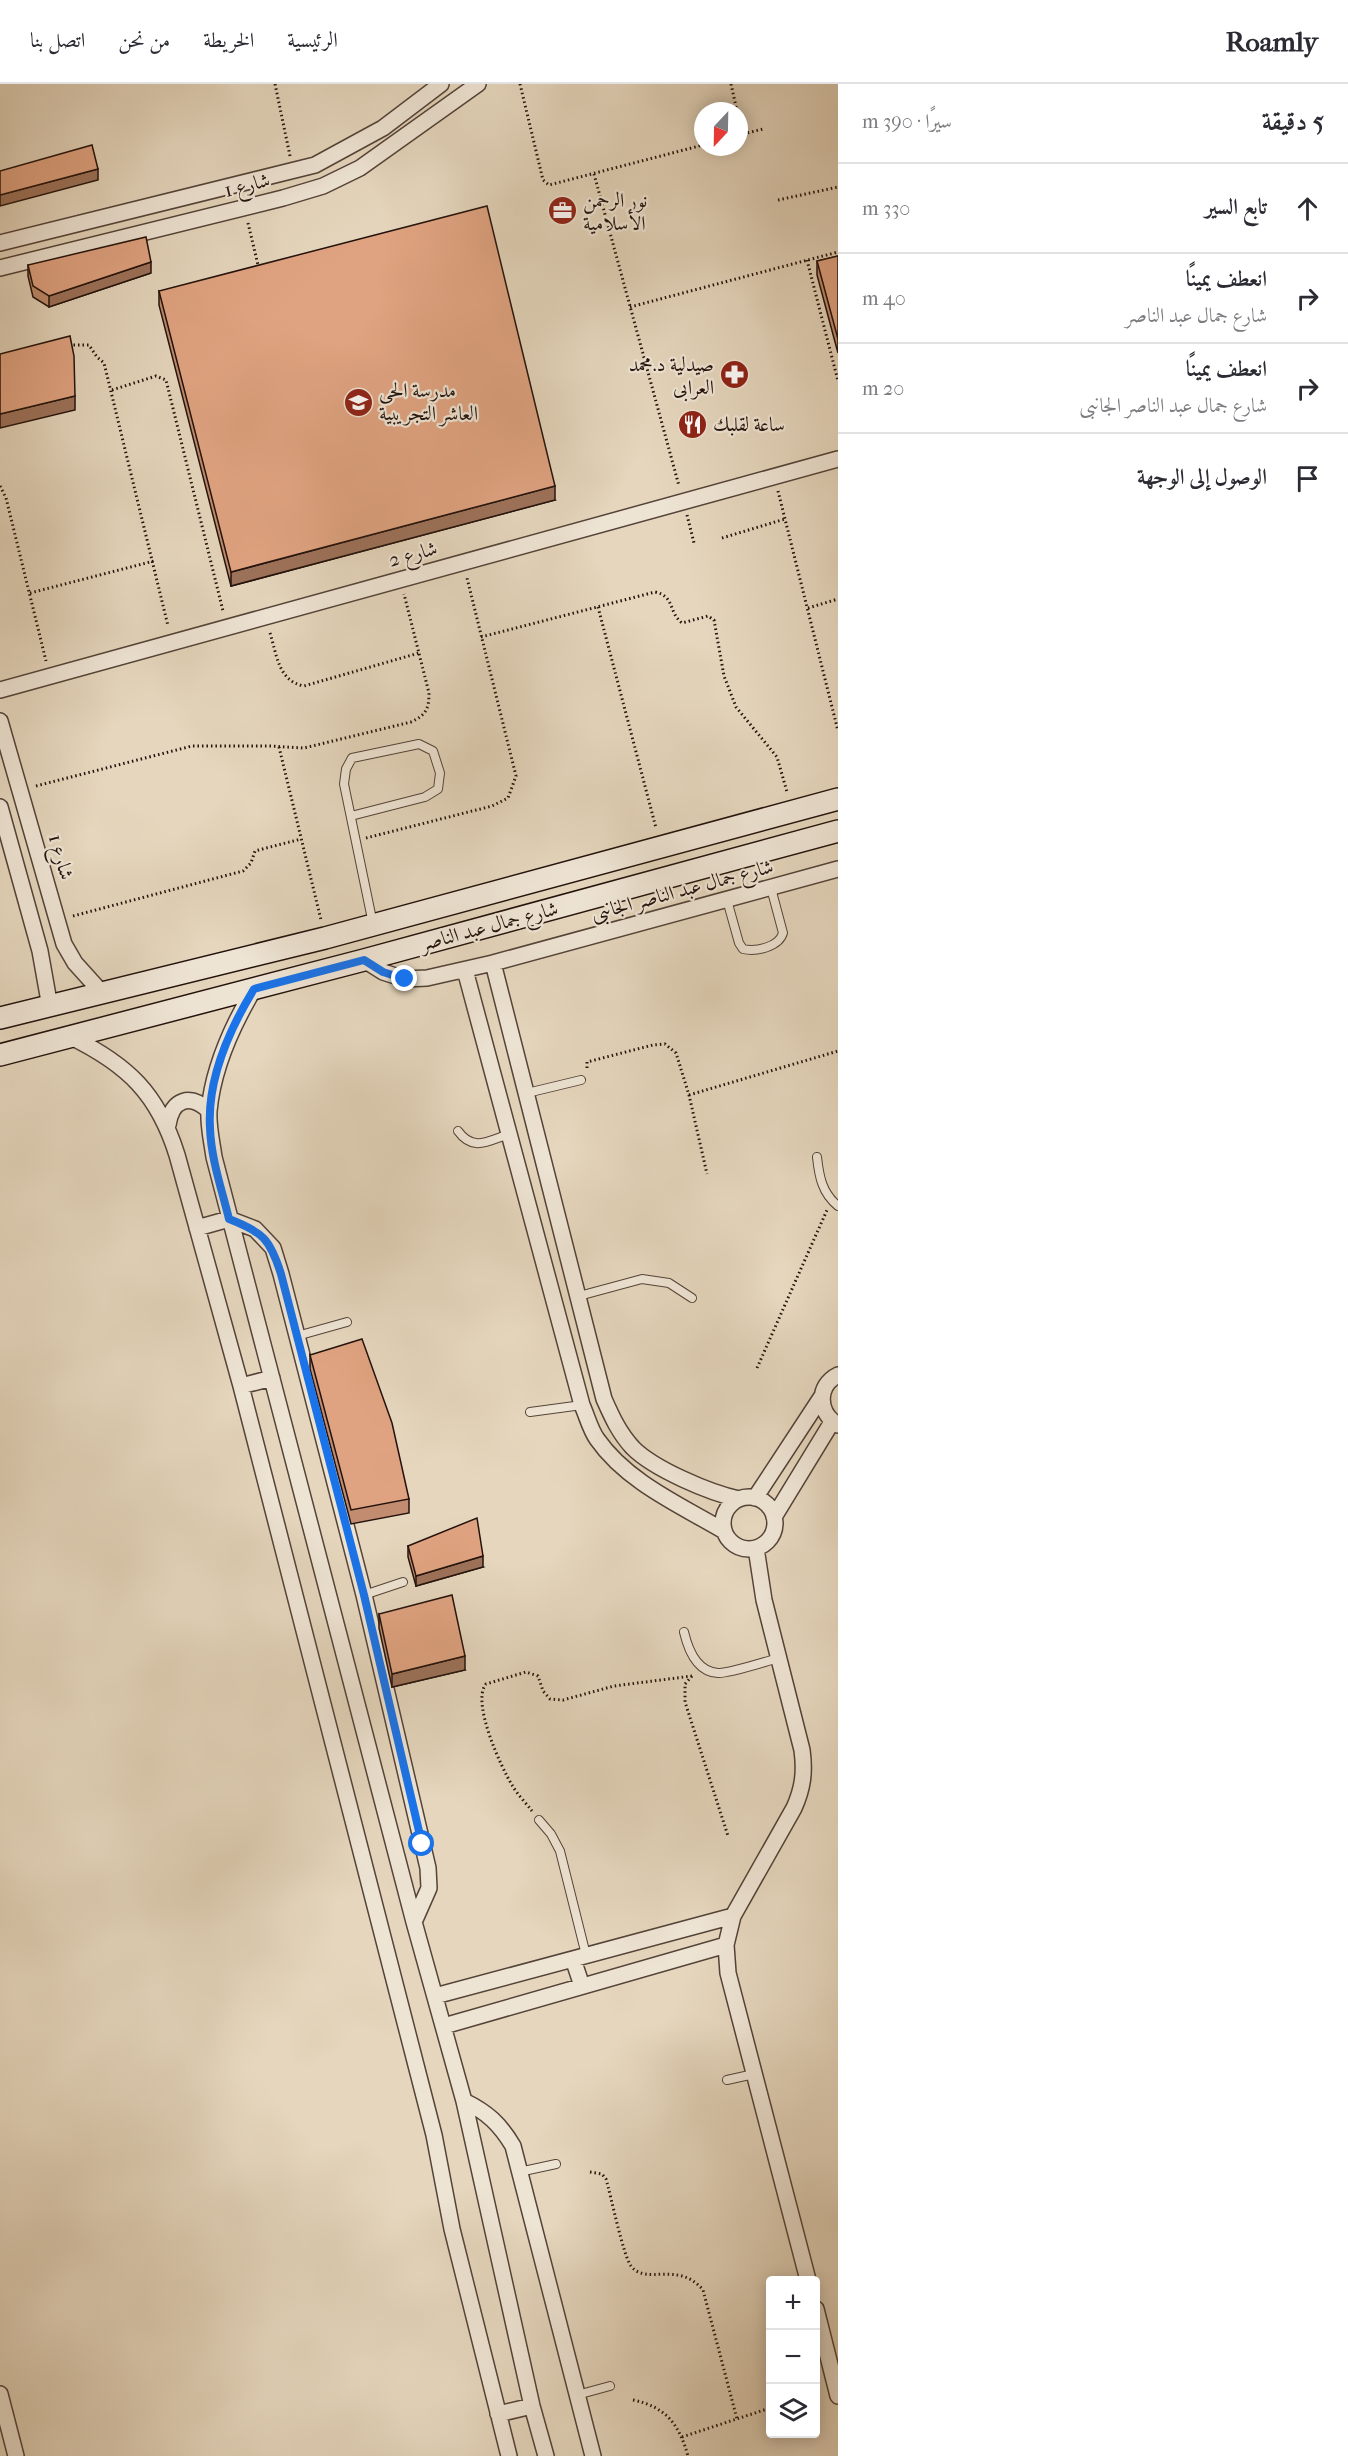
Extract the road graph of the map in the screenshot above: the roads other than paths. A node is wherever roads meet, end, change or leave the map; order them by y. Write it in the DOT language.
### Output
graph roads {
  1 [pos="441,84"];
  2 [pos="478,84"];
  3 [pos="0,243"];
  4 [pos="0,268"];
  5 [pos="838,459"];
  6 [pos="0,690"];
  7 [pos="0,721"];
  8 [pos="838,799"];
  9 [pos="0,807"];
  10 [pos="351,816"];
  11 [pos="838,831"];
  12 [pos="838,869"];
  13 [pos="771,888"];
  14 [pos="727,900"];
  15 [pos="373,925"];
  16 [pos="364,960"];
  17 [pos="493,963"];
  18 [pos="465,970"];
  19 [pos="254,989"];
  20 [pos="103,994"];
  21 [pos="50,1007"];
  22 [pos="0,1018"];
  23 [pos="71,1037"];
  24 [pos="0,1055"];
  25 [pos="581,1080"];
  26 [pos="526,1093"];
  27 [pos="209,1111"];
  28 [pos="168,1125"];
  29 [pos="458,1131"];
  30 [pos="509,1134"];
  31 [pos="817,1157"];
  32 [pos="554,1200"];
  33 [pos="835,1203"];
  34 [pos="528,1206"];
  35 [pos="229,1219"];
  36 [pos="197,1228"];
  37 [pos="579,1296"];
  38 [pos="692,1298"];
  39 [pos="347,1322"];
  40 [pos="297,1336"];
  41 [pos="836,1374"];
  42 [pos="272,1378"];
  43 [pos="241,1386"];
  44 [pos="822,1396"];
  45 [pos="582,1405"];
  46 [pos="530,1412"];
  47 [pos="835,1423"];
  48 [pos="755,1498"];
  49 [pos="739,1499"];
  50 [pos="774,1517"];
  51 [pos="724,1531"];
  52 [pos="756,1548"];
  53 [pos="402,1582"];
  54 [pos="364,1595"];
  55 [pos="684,1632"];
  56 [pos="779,1658"];
  57 [pos="539,1820"];
  58 [pos="734,1916"];
  59 [pos="414,1922"];
  60 [pos="726,1945"];
  61 [pos="580,1957"];
  62 [pos="582,1986"];
  63 [pos="435,1996"];
  64 [pos="444,2026"];
  65 [pos="754,2074"];
  66 [pos="727,2080"];
  67 [pos="464,2101"];
  68 [pos="556,2164"];
  69 [pos="519,2172"];
  70 [pos="807,2276"];
  71 [pos="820,2325"];
  72 [pos="610,2386"];
  73 [pos="0,2394"];
  74 [pos="577,2395"];
  75 [pos="838,2396"];
  76 [pos="532,2406"];
  77 [pos="498,2414"];
  78 [pos="16,2456"];
  79 [pos="508,2456"];
  80 [pos="546,2456"];
  81 [pos="592,2456"];
  1 -- 3 [label="street, شارع 1"];
  2 -- 4 [label="street, شارع 1"];
  5 -- 6 [label="street, شارع 2"];
  7 -- 20 [label="street, شارع 1"];
  8 -- 15 [label="main road, شارع جمال عبد الناصر"];
  9 -- 21 [label="street"];
  10 -- 10 [label="lane"];
  10 -- 15 [label="lane"];
  11 -- 16 [label="main road, شارع جمال عبد الناصر"];
  12 -- 13 [label="street, شارع جمال عبد الناصر الجانبى"];
  13 -- 14 [label="street, شارع جمال عبد الناصر الجانبى"];
  13 -- 14 [label="lane"];
  14 -- 17 [label="street, شارع جمال عبد الناصر الجانبى"];
  15 -- 20 [label="main road, شارع جمال عبد الناصر"];
  16 -- 18 [label="street, شارع جمال عبد الناصر الجانبى"];
  16 -- 19 [label="main road, شارع جمال عبد الناصر"];
  17 -- 18 [label="street, شارع جمال عبد الناصر الجانبى"];
  17 -- 26 [label="street"];
  18 -- 30 [label="street"];
  19 -- 23 [label="main road, شارع جمال عبد الناصر"];
  19 -- 27 [label="street"];
  20 -- 21 [label="main road, شارع جمال عبد الناصر"];
  21 -- 22 [label="main road, شارع جمال عبد الناصر"];
  23 -- 24 [label="main road, شارع جمال عبد الناصر"];
  23 -- 28 [label="street"];
  25 -- 26 [label="lane"];
  26 -- 32 [label="street"];
  27 -- 28 [label="street"];
  27 -- 35 [label="street"];
  28 -- 36 [label="street"];
  29 -- 30 [label="lane"];
  30 -- 34 [label="street"];
  31 -- 33 [label="lane"];
  32 -- 34 [label="street"];
  32 -- 37 [label="street"];
  34 -- 45 [label="street"];
  35 -- 36 [label="street"];
  35 -- 40 [label="street"];
  35 -- 42 [label="street"];
  36 -- 43 [label="street"];
  37 -- 38 [label="lane"];
  37 -- 49 [label="street"];
  39 -- 40 [label="lane"];
  40 -- 54 [label="street"];
  41 -- 44 [label="street"];
  42 -- 43 [label="street"];
  42 -- 59 [label="street"];
  43 -- 77 [label="street"];
  44 -- 47 [label="street"];
  44 -- 48 [label="street"];
  45 -- 46 [label="lane"];
  45 -- 51 [label="street"];
  47 -- 50 [label="street"];
  48 -- 49 [label="street"];
  48 -- 50 [label="street"];
  49 -- 51 [label="street"];
  50 -- 52 [label="street"];
  51 -- 52 [label="street"];
  52 -- 56 [label="street"];
  53 -- 54 [label="lane"];
  54 -- 59 [label="street"];
  55 -- 56 [label="lane"];
  56 -- 58 [label="street"];
  57 -- 61 [label="lane"];
  58 -- 60 [label="street"];
  58 -- 61 [label="street"];
  59 -- 63 [label="street"];
  60 -- 62 [label="street"];
  60 -- 65 [label="street"];
  61 -- 62 [label="street"];
  61 -- 63 [label="street"];
  62 -- 64 [label="street"];
  63 -- 64 [label="street"];
  64 -- 67 [label="street"];
  65 -- 66 [label="lane"];
  65 -- 70 [label="street"];
  67 -- 69 [label="street"];
  67 -- 76 [label="street"];
  68 -- 69 [label="lane"];
  69 -- 74 [label="street"];
  71 -- 75 [label="street"];
  72 -- 74 [label="lane"];
  73 -- 78 [label="street"];
  74 -- 81 [label="street"];
  76 -- 77 [label="street"];
  76 -- 80 [label="street"];
  77 -- 79 [label="street"];
}
